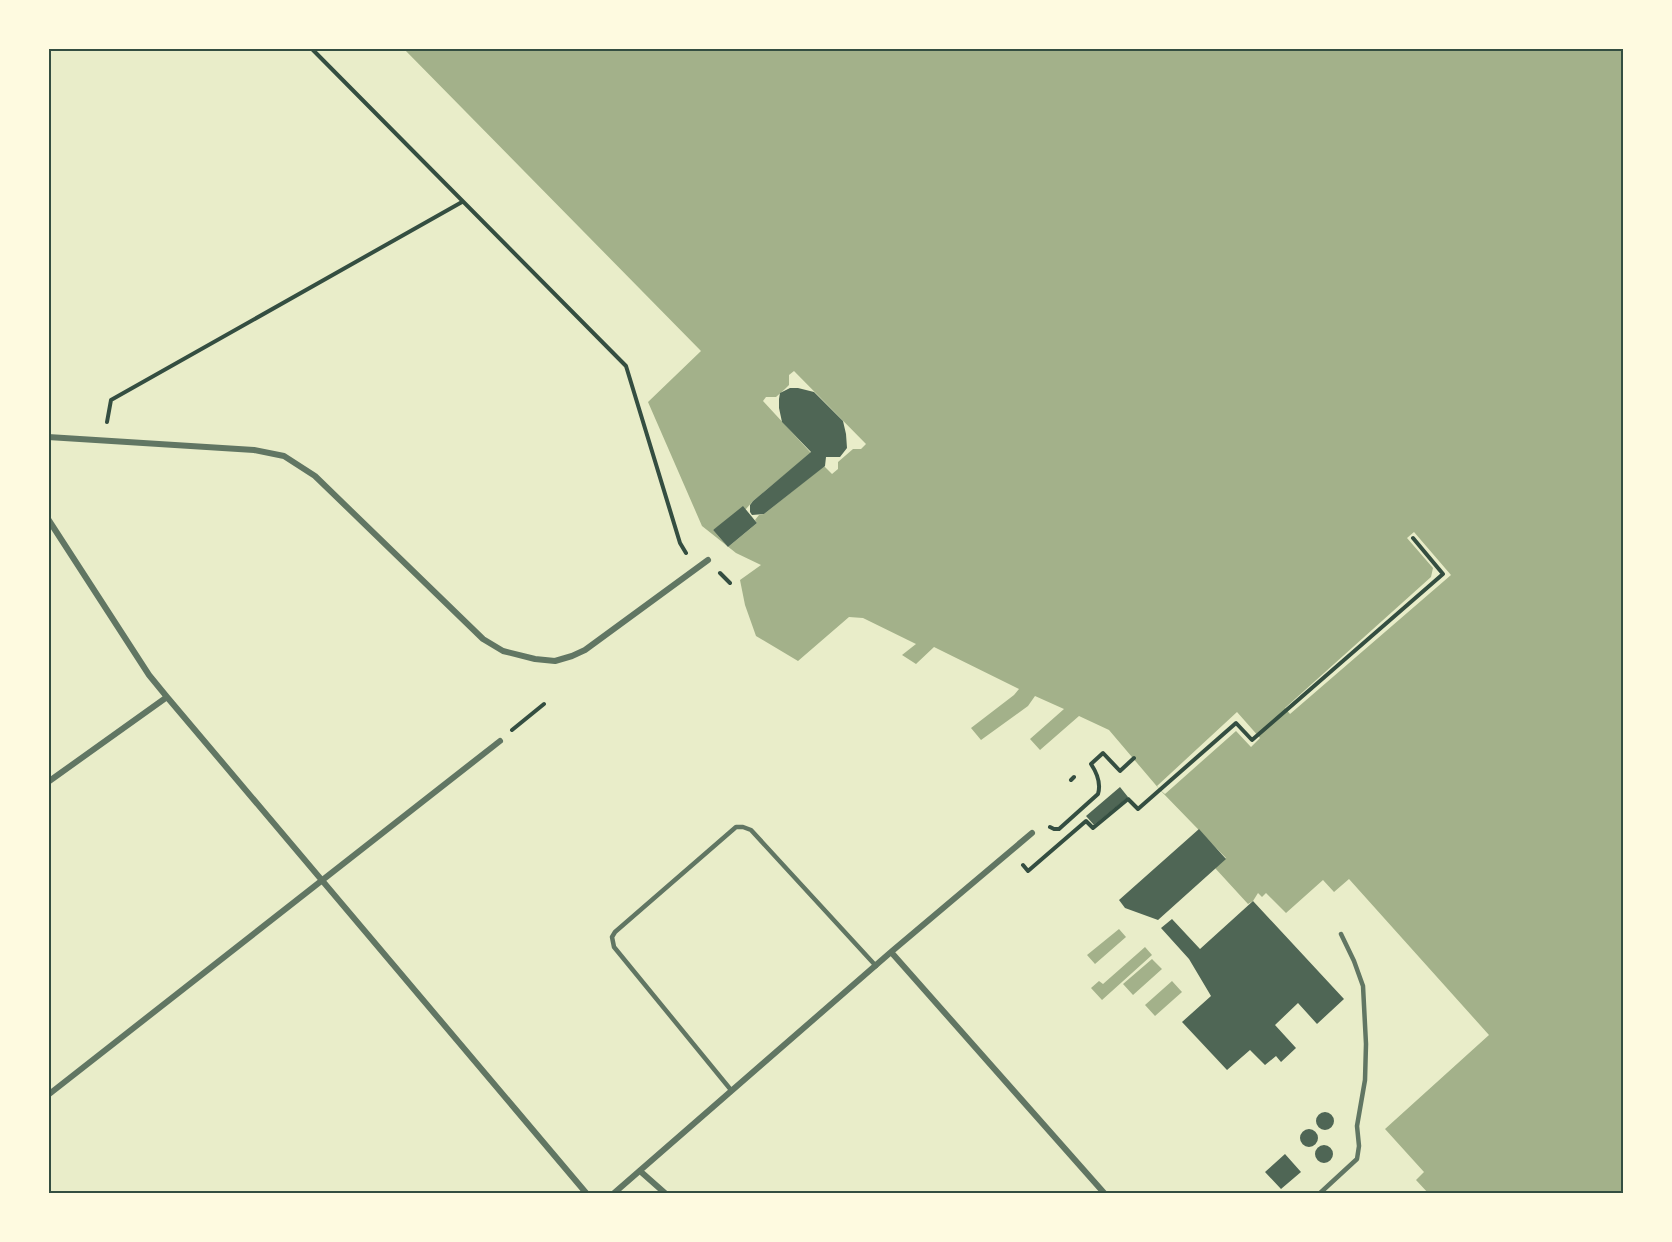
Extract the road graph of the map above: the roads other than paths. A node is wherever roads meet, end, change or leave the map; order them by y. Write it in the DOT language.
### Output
graph roads {
  1 [pos="48,437"];
  2 [pos="48,519"];
  3 [pos="708,560"];
  4 [pos="167,697"];
  5 [pos="500,741"];
  6 [pos="48,782"];
  7 [pos="1032,833"];
  8 [pos="323,880"];
  9 [pos="1341,934"];
  10 [pos="891,952"];
  11 [pos="876,966"];
  12 [pos="731,1090"];
  13 [pos="48,1095"];
  14 [pos="640,1171"];
  15 [pos="587,1194"];
  16 [pos="613,1194"];
  17 [pos="666,1194"];
  18 [pos="1105,1194"];
  19 [pos="1318,1194"];
  1 -- 3 [label="street"];
  2 -- 4 [label="street"];
  4 -- 6 [label="street"];
  4 -- 8 [label="street"];
  5 -- 8 [label="street"];
  7 -- 10 [label="street"];
  8 -- 13 [label="street"];
  8 -- 15 [label="street"];
  9 -- 19 [label="lane"];
  10 -- 11 [label="street"];
  10 -- 18 [label="street"];
  11 -- 12 [label="street"];
  11 -- 12 [label="lane"];
  12 -- 14 [label="street"];
  14 -- 16 [label="street"];
  14 -- 17 [label="street"];
}
